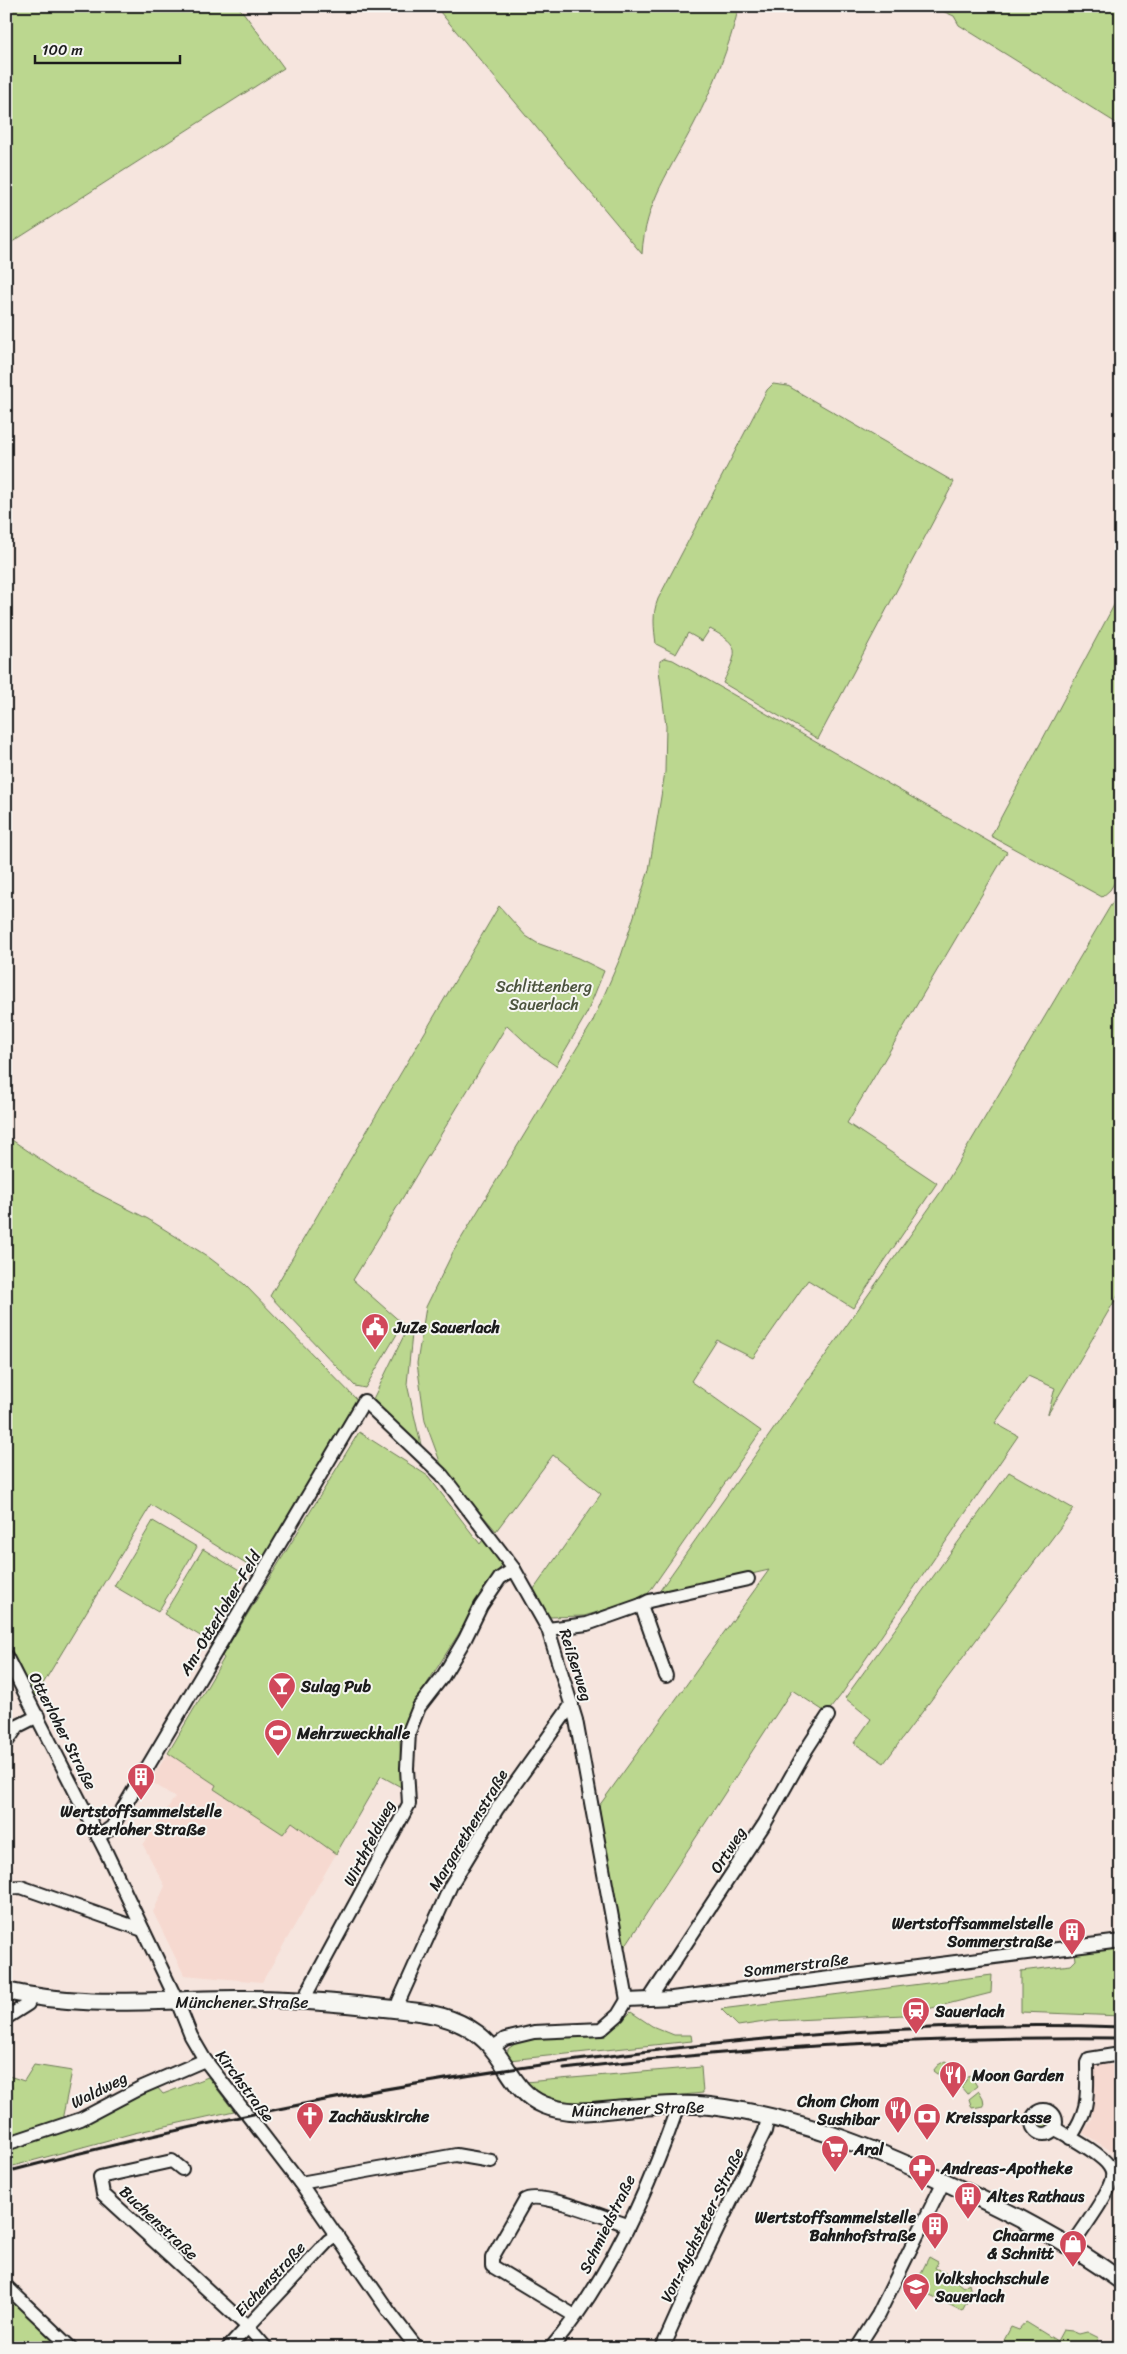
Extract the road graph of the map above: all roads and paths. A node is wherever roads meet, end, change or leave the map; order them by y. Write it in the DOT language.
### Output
graph roads {
  1 [pos="364,1401"];
  2 [pos="514,1569"];
  3 [pos="748,1579"];
  4 [pos="642,1605"];
  5 [pos="548,1629"];
  6 [pos="6,1656"];
  7 [pos="666,1676"];
  8 [pos="572,1704"];
  9 [pos="38,1716"];
  10 [pos="828,1716"];
  11 [pos="6,1743"];
  12 [pos="98,1837"];
  13 [pos="6,1888"];
  14 [pos="143,1930"];
  15 [pos="1121,1940"];
  16 [pos="6,1991"];
  17 [pos="31,1995"];
  18 [pos="650,1998"];
  19 [pos="627,2000"];
  20 [pos="177,2001"];
  21 [pos="307,2001"];
  22 [pos="398,2010"];
  23 [pos="6,2018"];
  24 [pos="492,2048"];
  25 [pos="1121,2058"];
  26 [pos="205,2060"];
  27 [pos="678,2106"];
  28 [pos="768,2117"];
  29 [pos="1054,2128"];
  30 [pos="1070,2138"];
  31 [pos="6,2144"];
  32 [pos="491,2161"];
  33 [pos="182,2169"];
  34 [pos="944,2181"];
  35 [pos="300,2183"];
  36 [pos="627,2226"];
  37 [pos="337,2235"];
  38 [pos="1071,2247"];
  39 [pos="1121,2281"];
  40 [pos="6,2286"];
  41 [pos="575,2316"];
  42 [pos="248,2327"];
  43 [pos="71,2348"];
  44 [pos="228,2348"];
  45 [pos="266,2348"];
  46 [pos="417,2348"];
  47 [pos="551,2348"];
  48 [pos="662,2348"];
  49 [pos="857,2348"];
  1 -- 2 [label="street, Reißerweg"];
  1 -- 12 [label="street, Am-Otterloher-Feld"];
  2 -- 5 [label="street, Reißerweg"];
  2 -- 21 [label="street, Wirthfeldweg"];
  3 -- 4 [label="street"];
  4 -- 5 [label="street"];
  4 -- 7 [label="street"];
  5 -- 8 [label="street, Reißerweg"];
  6 -- 9 [label="street, Otterloher Straße"];
  8 -- 19 [label="street, Reißerweg"];
  8 -- 22 [label="street, Margarethenstraße"];
  9 -- 11 [label="street"];
  9 -- 12 [label="street, Otterloher Straße"];
  10 -- 18 [label="street, Ortweg"];
  12 -- 14 [label="street, Otterloher Straße"];
  13 -- 14 [label="street"];
  14 -- 20 [label="street, Otterloher Straße"];
  15 -- 18 [label="street, Sommerstraße"];
  16 -- 17 [label="main road, Münchener Straße"];
  17 -- 20 [label="main road, Münchener Straße"];
  17 -- 23 [label="street"];
  18 -- 19 [label="street, Sommerstraße"];
  19 -- 24 [label="street"];
  20 -- 21 [label="main road, Münchener Straße"];
  20 -- 26 [label="street, Kirchstraße"];
  21 -- 22 [label="main road, Münchener Straße"];
  22 -- 24 [label="main road, Münchener Straße"];
  24 -- 27 [label="main road, Münchener Straße"];
  25 -- 30 [label="street"];
  26 -- 31 [label="street, Waldweg"];
  26 -- 35 [label="street, Kirchstraße"];
  27 -- 28 [label="main road, Münchener Straße"];
  27 -- 36 [label="street, Schmiedstraße"];
  28 -- 34 [label="main road, Münchener Straße"];
  28 -- 48 [label="street, Von-Aychsteter-Straße"];
  29 -- 30 [label="street"];
  30 -- 38 [label="street"];
  32 -- 35 [label="street"];
  33 -- 42 [label="street, Buchenstraße"];
  34 -- 38 [label="main road, Münchener Straße"];
  34 -- 49 [label="street"];
  35 -- 37 [label="street, Kirchstraße"];
  36 -- 41 [label="street, Schmiedstraße"];
  36 -- 41 [label="street"];
  37 -- 42 [label="street, Eichenstraße"];
  37 -- 46 [label="street, Kirchstraße"];
  38 -- 39 [label="main road, Münchener Straße"];
  40 -- 43 [label="street"];
  41 -- 47 [label="street, Schmiedstraße"];
  42 -- 44 [label="street, Eichenstraße"];
  42 -- 45 [label="street, Buchenstraße"];
}
